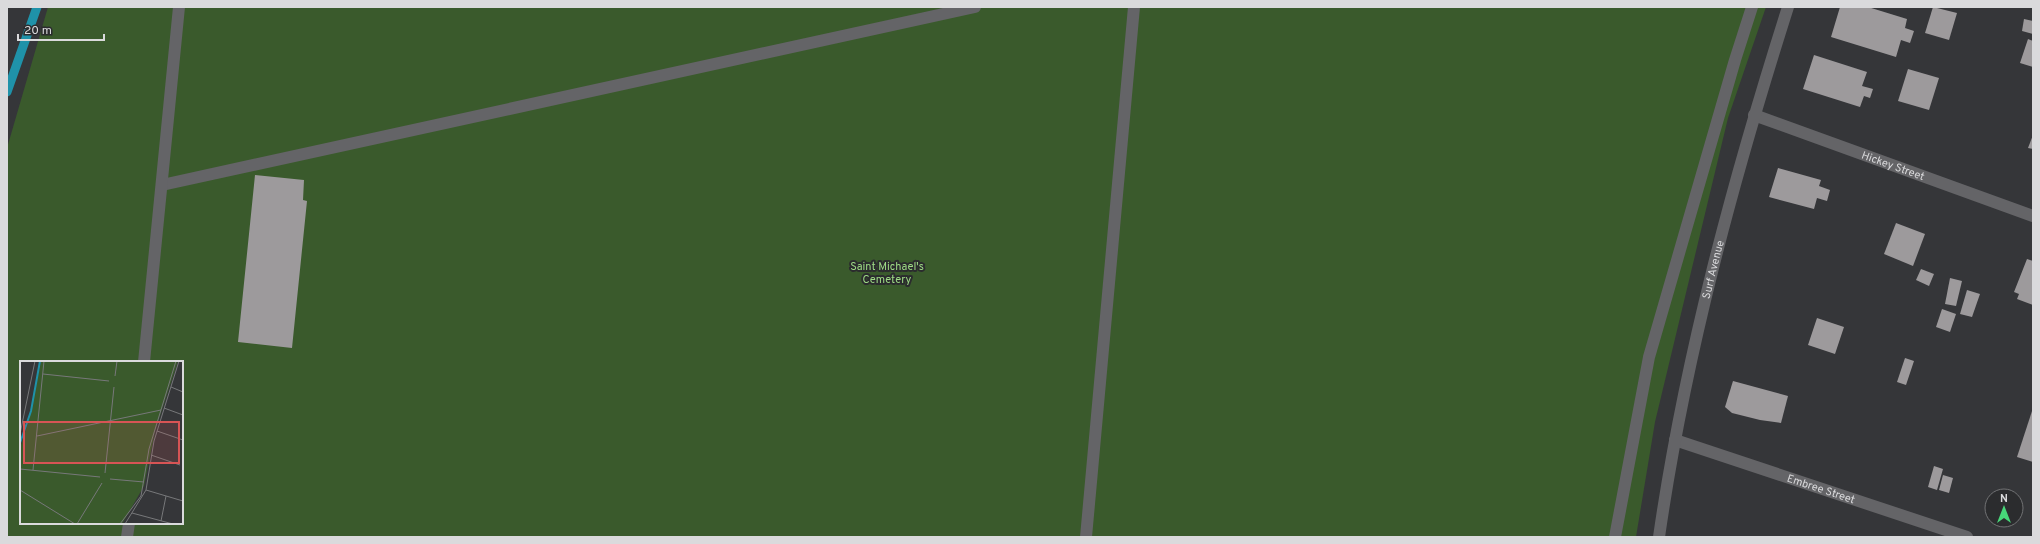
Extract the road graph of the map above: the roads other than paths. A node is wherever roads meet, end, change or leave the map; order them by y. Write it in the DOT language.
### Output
graph roads {
  1 [pos="179,7"];
  2 [pos="975,7"];
  3 [pos="1134,7"];
  4 [pos="1752,7"];
  5 [pos="1788,7"];
  6 [pos="1754,115"];
  7 [pos="162,185"];
  8 [pos="2033,216"];
  9 [pos="144,361"];
  10 [pos="1674,440"];
  11 [pos="129,524"];
  12 [pos="127,537"];
  13 [pos="1086,537"];
  14 [pos="1615,537"];
  15 [pos="1659,537"];
  16 [pos="1967,537"];
  1 -- 7 [label="street"];
  2 -- 7 [label="street"];
  3 -- 13 [label="street"];
  4 -- 14 [label="street"];
  5 -- 6 [label="street, Surf Avenue"];
  6 -- 8 [label="street, Hickey Street"];
  6 -- 10 [label="street, Surf Avenue"];
  7 -- 9 [label="street"];
  10 -- 15 [label="street, Surf Avenue"];
  10 -- 16 [label="street, Embree Street"];
  11 -- 12 [label="street"];
}
